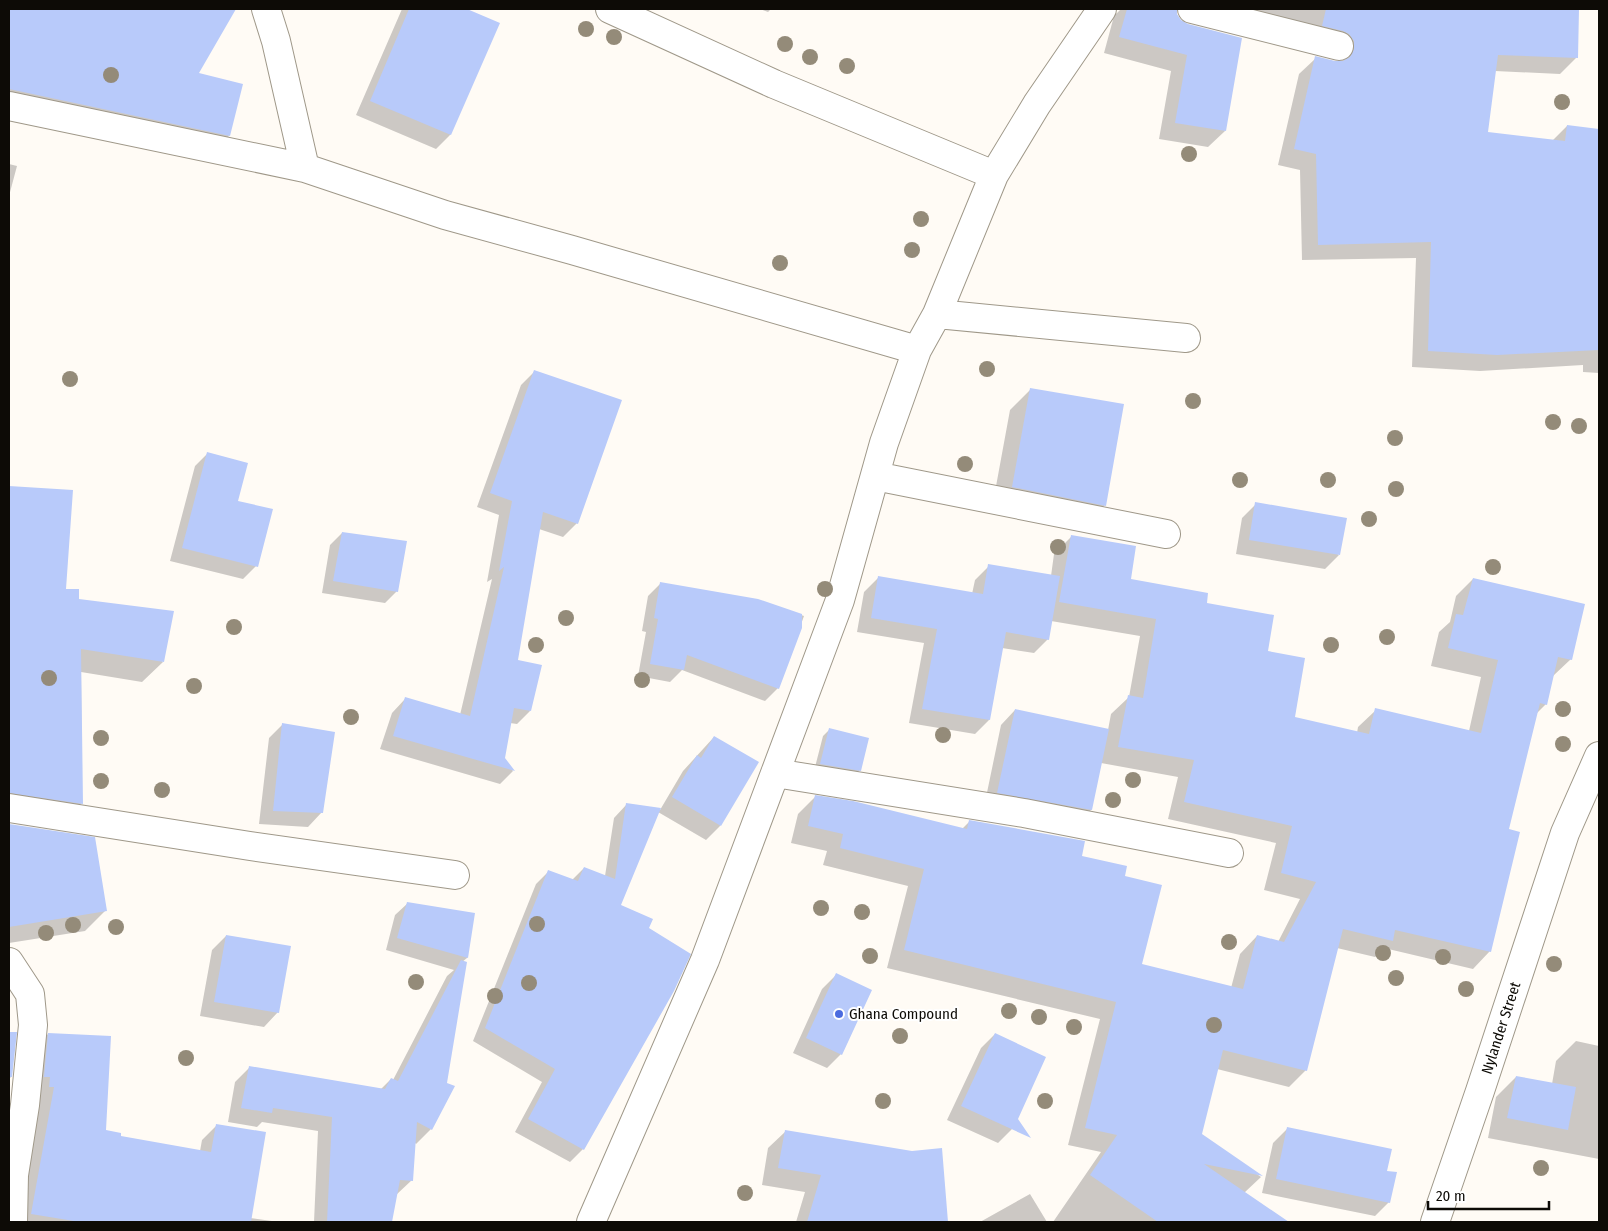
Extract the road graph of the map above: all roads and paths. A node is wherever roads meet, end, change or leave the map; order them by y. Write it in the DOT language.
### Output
graph roads {
  1 [pos="266,9"];
  2 [pos="610,9"];
  3 [pos="1102,9"];
  4 [pos="1192,9"];
  5 [pos="1340,46"];
  6 [pos="9,106"];
  7 [pos="305,168"];
  8 [pos="994,175"];
  9 [pos="937,314"];
  10 [pos="1186,338"];
  11 [pos="917,350"];
  12 [pos="875,476"];
  13 [pos="1166,534"];
  14 [pos="1599,756"];
  15 [pos="775,774"];
  16 [pos="9,808"];
  17 [pos="1229,853"];
  18 [pos="455,875"];
  19 [pos="9,962"];
  20 [pos="13,1222"];
  21 [pos="591,1222"];
  22 [pos="1434,1222"];
  1 -- 7 [label="street"];
  2 -- 8 [label="street"];
  3 -- 8 [label="street"];
  4 -- 5 [label="street"];
  6 -- 7 [label="street"];
  7 -- 11 [label="street"];
  8 -- 9 [label="street"];
  9 -- 10 [label="street"];
  9 -- 11 [label="street"];
  11 -- 12 [label="street"];
  12 -- 13 [label="street"];
  12 -- 15 [label="street"];
  14 -- 22 [label="street, Nylander Street"];
  15 -- 17 [label="street"];
  15 -- 21 [label="street"];
  16 -- 18 [label="street"];
  19 -- 20 [label="street"];
}
